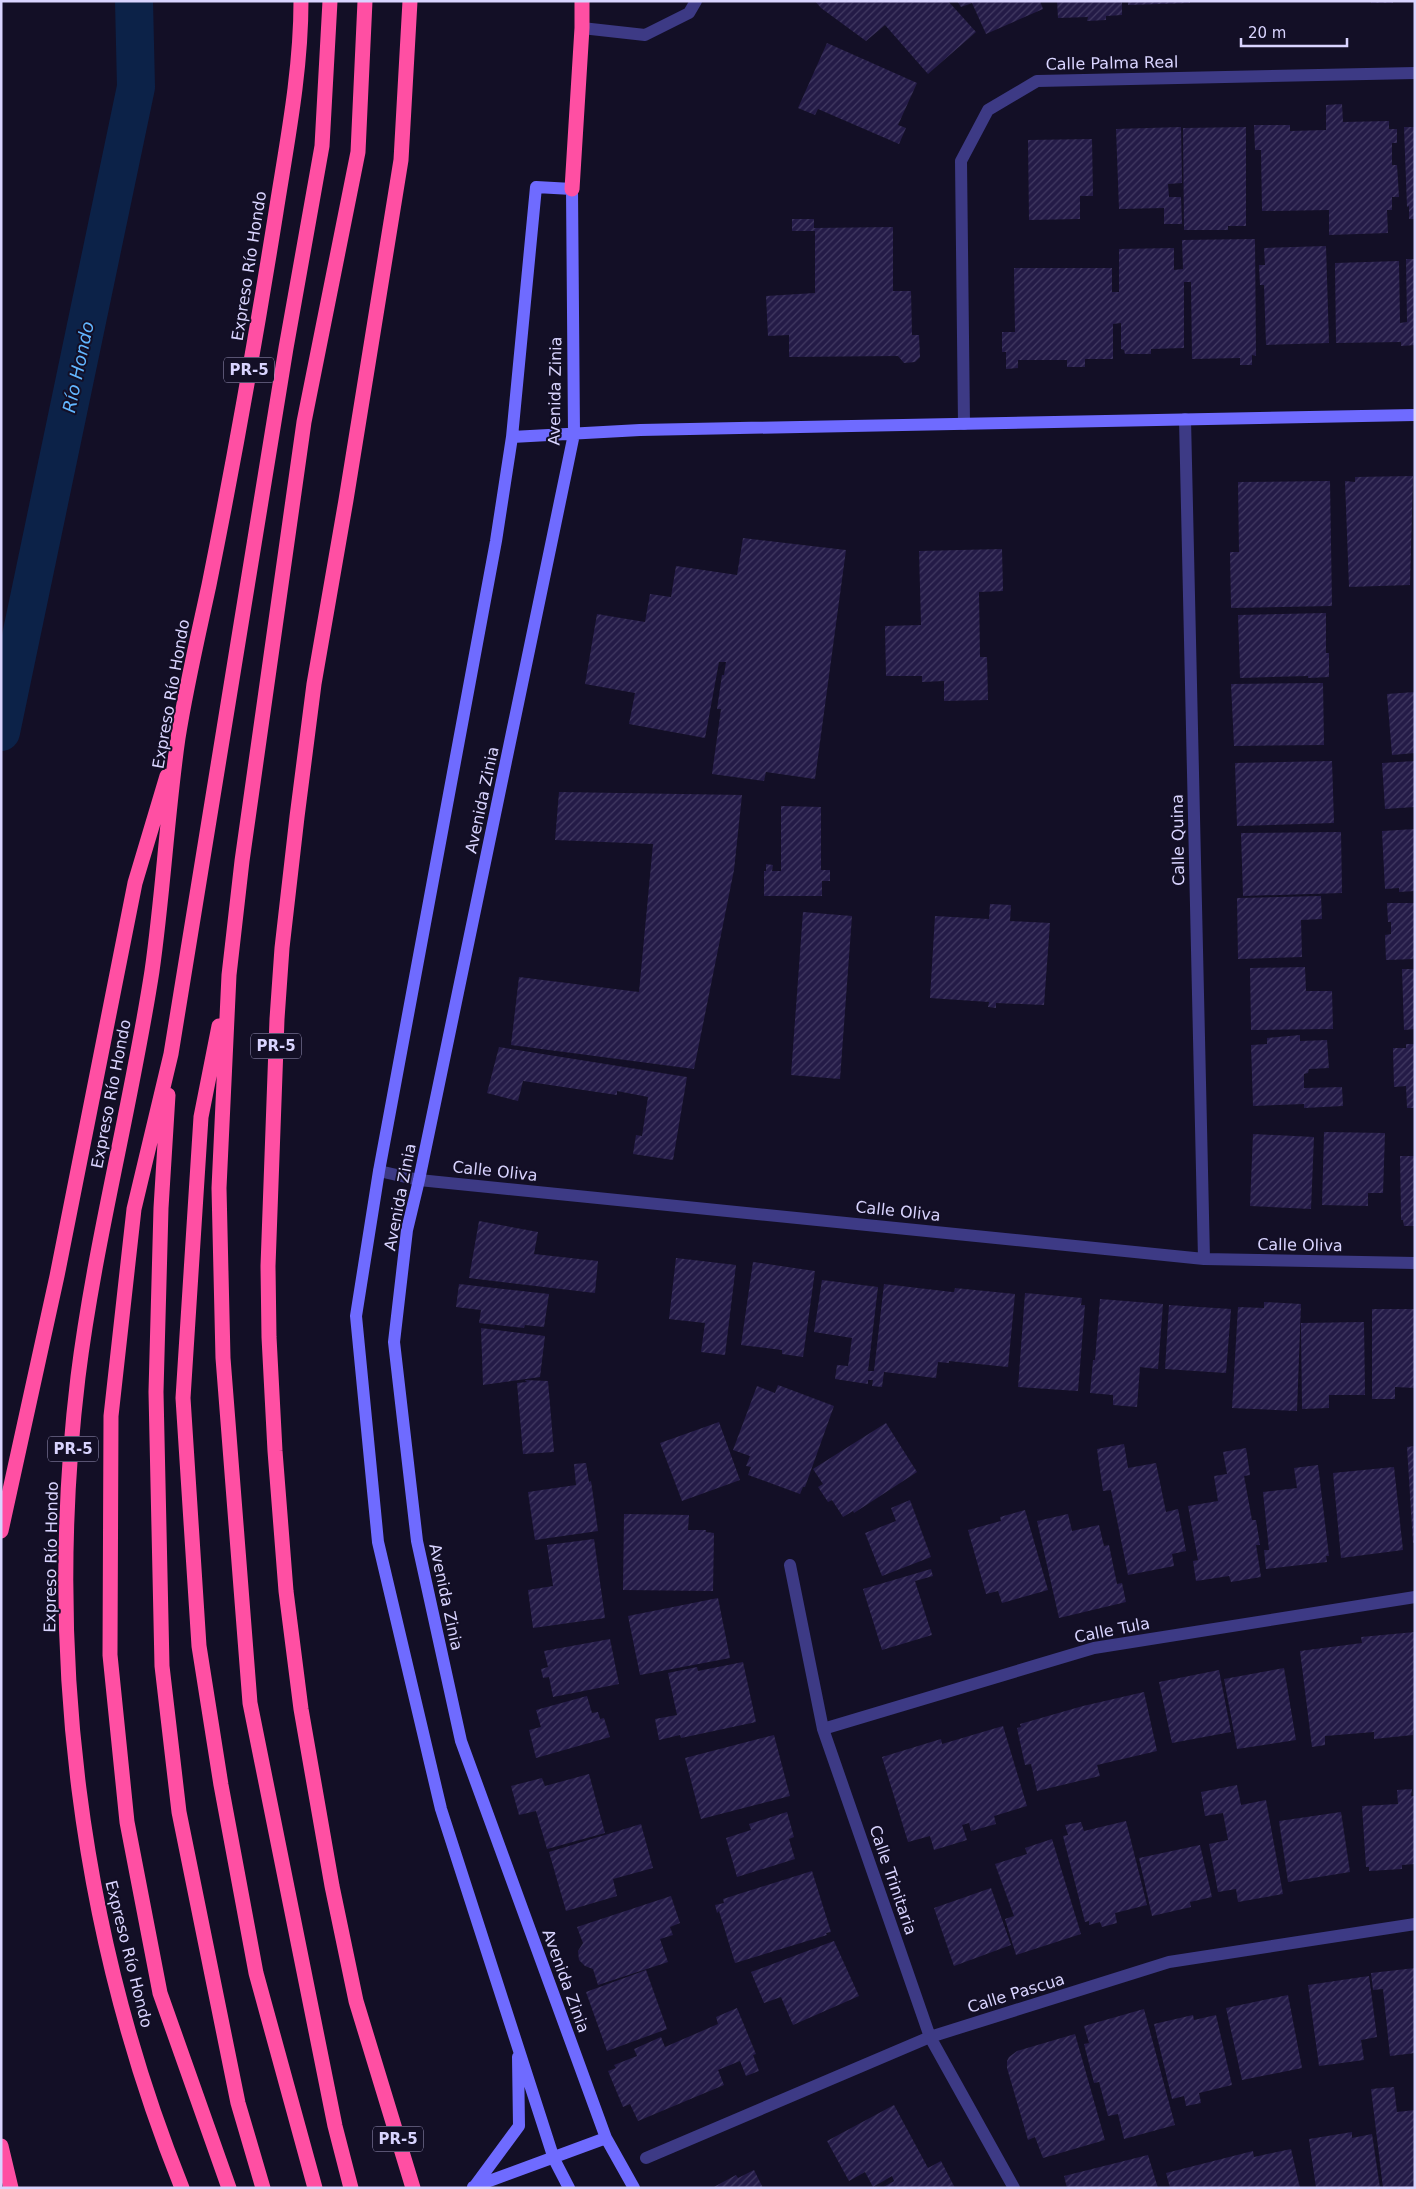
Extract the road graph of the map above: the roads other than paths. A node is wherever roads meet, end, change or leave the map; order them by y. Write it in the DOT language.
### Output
graph roads {
  1 [pos="301,1"];
  2 [pos="330,1"];
  3 [pos="365,1"];
  4 [pos="410,1"];
  5 [pos="582,1"];
  6 [pos="696,1"];
  7 [pos="582,28"];
  8 [pos="1415,73"];
  9 [pos="572,189"];
  10 [pos="1415,415"];
  11 [pos="1185,420"];
  12 [pos="964,424"];
  13 [pos="574,434"];
  14 [pos="512,437"];
  15 [pos="178,736"];
  16 [pos="229,975"];
  17 [pos="171,1054"];
  18 [pos="379,1171"];
  19 [pos="419,1180"];
  20 [pos="1204,1259"];
  21 [pos="1415,1263"];
  22 [pos="1,1531"];
  23 [pos="790,1565"];
  24 [pos="1415,1597"];
  25 [pos="823,1729"];
  26 [pos="1415,1924"];
  27 [pos="930,2037"];
  28 [pos="518,2045"];
  29 [pos="606,2138"];
  30 [pos="1,2146"];
  31 [pos="646,2158"];
  32 [pos="554,2159"];
  33 [pos="473,2187"];
  34 [pos="11,2188"];
  35 [pos="182,2188"];
  36 [pos="229,2188"];
  37 [pos="263,2188"];
  38 [pos="315,2188"];
  39 [pos="351,2188"];
  40 [pos="413,2188"];
  41 [pos="569,2188"];
  42 [pos="634,2188"];
  43 [pos="1014,2188"];
  1 -- 15 [label="highway, Expreso Río Hondo / PR-5"];
  2 -- 17 [label="highway"];
  3 -- 16 [label="highway"];
  4 -- 40 [label="highway, PR-5"];
  5 -- 7 [label="highway"];
  6 -- 7 [label="street"];
  7 -- 9 [label="highway"];
  8 -- 12 [label="street, Calle Palma Real"];
  9 -- 13 [label="street, Avenida Zinia"];
  9 -- 14 [label="street, Avenida Zinia"];
  10 -- 11 [label="street"];
  11 -- 12 [label="street"];
  11 -- 20 [label="street, Calle Quina"];
  12 -- 13 [label="street"];
  13 -- 14 [label="street"];
  13 -- 19 [label="street, Avenida Zinia"];
  14 -- 18 [label="street, Avenida Zinia"];
  15 -- 22 [label="highway"];
  15 -- 35 [label="highway, Expreso Río Hondo / PR-5"];
  16 -- 38 [label="highway"];
  16 -- 39 [label="highway"];
  17 -- 36 [label="highway"];
  17 -- 37 [label="highway"];
  18 -- 19 [label="street, Calle Oliva"];
  18 -- 28 [label="street, Avenida Zinia"];
  19 -- 20 [label="street, Calle Oliva"];
  19 -- 29 [label="street, Avenida Zinia"];
  20 -- 21 [label="street, Calle Oliva"];
  23 -- 25 [label="street, Calle Trinitaria"];
  24 -- 25 [label="street, Calle Tula"];
  25 -- 27 [label="street, Calle Trinitaria"];
  26 -- 27 [label="street, Calle Pascua"];
  27 -- 31 [label="street, Calle Pascua"];
  27 -- 43 [label="street, Calle Trinitaria"];
  28 -- 32 [label="street, Avenida Zinia"];
  28 -- 33 [label="street"];
  29 -- 32 [label="street"];
  29 -- 42 [label="street, Avenida Zinia"];
  30 -- 34 [label="highway"];
  32 -- 33 [label="street"];
  32 -- 41 [label="street, Avenida Zinia"];
}
